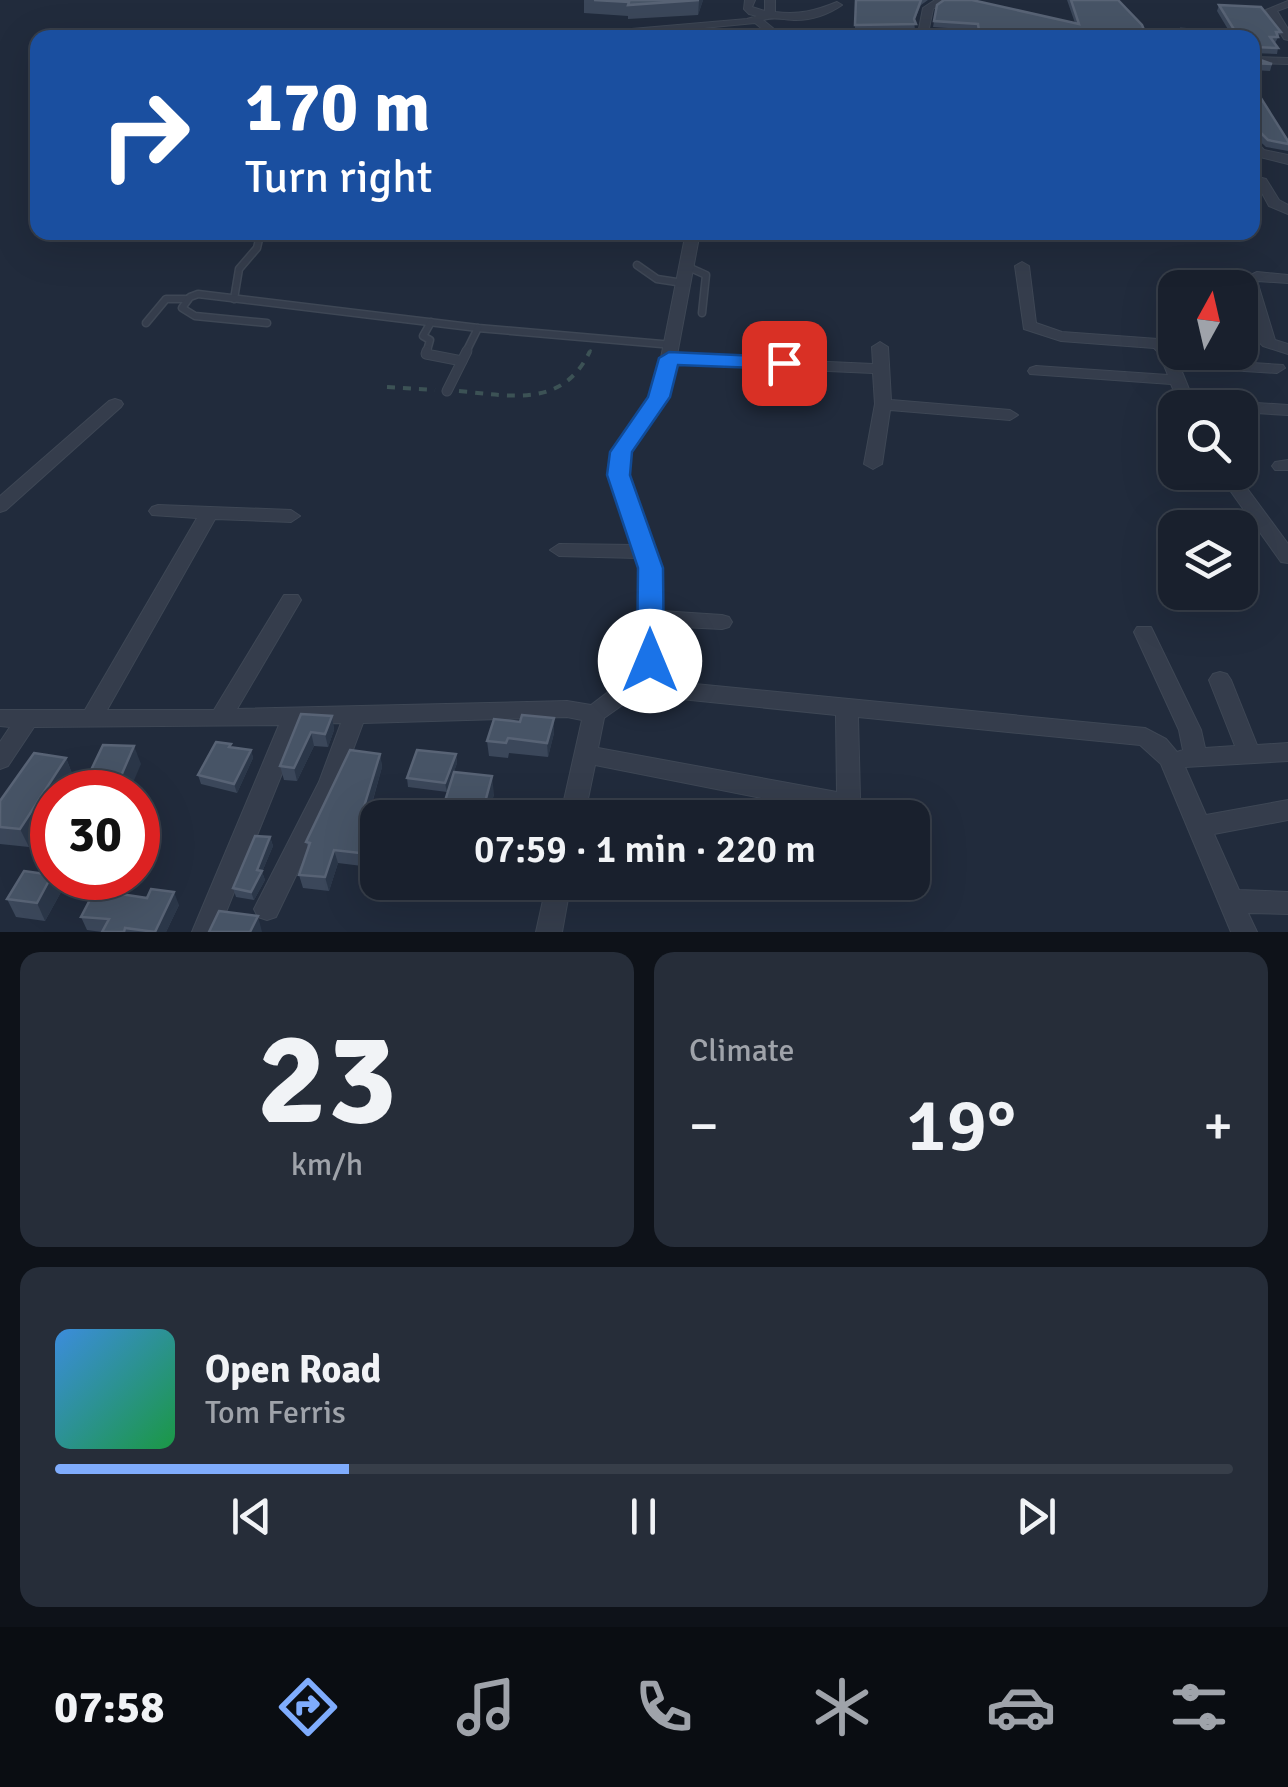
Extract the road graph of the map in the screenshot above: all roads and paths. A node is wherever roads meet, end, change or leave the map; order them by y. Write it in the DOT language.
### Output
graph roads {
  1 [pos="750,0"];
  2 [pos="770,0"];
  3 [pos="942,0"];
  4 [pos="1288,4"];
  5 [pos="837,5"];
  6 [pos="770,14"];
  7 [pos="758,20"];
  8 [pos="892,27"];
  9 [pos="659,30"];
  10 [pos="770,30"];
  11 [pos="904,30"];
  12 [pos="925,30"];
  13 [pos="1288,38"];
  14 [pos="1260,60"];
  15 [pos="1288,62"];
  16 [pos="1260,153"];
  17 [pos="1288,160"];
  18 [pos="1262,182"];
  19 [pos="1288,210"];
  20 [pos="260,240"];
  21 [pos="691,240"];
  22 [pos="637,264"];
  23 [pos="1022,266"];
  24 [pos="685,274"];
  25 [pos="1288,279"];
  26 [pos="188,298"];
  27 [pos="234,298"];
  28 [pos="702,313"];
  29 [pos="431,322"];
  30 [pos="146,323"];
  31 [pos="267,324"];
  32 [pos="478,328"];
  33 [pos="597,339"];
  34 [pos="1158,344"];
  35 [pos="880,347"];
  36 [pos="1288,349"];
  37 [pos="671,352"];
  38 [pos="462,361"];
  39 [pos="1258,367"];
  40 [pos="1277,368"];
  41 [pos="881,369"];
  42 [pos="1173,370"];
  43 [pos="1036,371"];
  44 [pos="1177,380"];
  45 [pos="386,386"];
  46 [pos="447,390"];
  47 [pos="1181,390"];
  48 [pos="115,404"];
  49 [pos="883,404"];
  50 [pos="1258,408"];
  51 [pos="1288,410"];
  52 [pos="1010,415"];
  53 [pos="873,464"];
  54 [pos="1238,490"];
  55 [pos="0,506"];
  56 [pos="158,511"];
  57 [pos="210,514"];
  58 [pos="291,516"];
  59 [pos="559,550"];
  60 [pos="648,552"];
  61 [pos="1288,557"];
  62 [pos="291,600"];
  63 [pos="650,618"];
  64 [pos="722,622"];
  65 [pos="1144,632"];
  66 [pos="1220,680"];
  67 [pos="640,687"];
  68 [pos="847,710"];
  69 [pos="356,713"];
  70 [pos="295,714"];
  71 [pos="594,714"];
  72 [pos="0,718"];
  73 [pos="28,718"];
  74 [pos="91,718"];
  75 [pos="220,720"];
  76 [pos="1288,752"];
  77 [pos="585,754"];
  78 [pos="1249,754"];
  79 [pos="1196,758"];
  80 [pos="1170,759"];
  81 [pos="0,760"];
  82 [pos="576,800"];
  83 [pos="1288,810"];
  84 [pos="1200,826"];
  85 [pos="555,900"];
  86 [pos="1230,901"];
  87 [pos="1288,904"];
  88 [pos="267,910"];
  89 [pos="205,932"];
  90 [pos="549,932"];
  91 [pos="1244,932"];
  1 -- 6 [label="street"];
  2 -- 6 [label="street"];
  3 -- 12 [label="street"];
  4 -- 13 [label="street"];
  5 -- 6 [label="street"];
  6 -- 7 [label="street"];
  7 -- 9 [label="street"];
  7 -- 10 [label="street"];
  8 -- 11 [label="street"];
  14 -- 15 [label="street"];
  16 -- 17 [label="street"];
  18 -- 19 [label="street"];
  20 -- 27 [label="lane"];
  21 -- 24 [label="street"];
  22 -- 24 [label="lane"];
  23 -- 34 [label="street"];
  24 -- 28 [label="lane"];
  24 -- 37 [label="street"];
  25 -- 36 [label="street"];
  26 -- 27 [label="lane"];
  26 -- 30 [label="lane"];
  26 -- 31 [label="lane"];
  27 -- 29 [label="lane"];
  29 -- 32 [label="lane"];
  29 -- 38 [label="lane"];
  32 -- 33 [label="lane"];
  32 -- 38 [label="lane"];
  33 -- 37 [label="lane"];
  33 -- 46 [label="path"];
  35 -- 41 [label="street"];
  37 -- 41 [label="street"];
  37 -- 60 [label="street"];
  38 -- 46 [label="lane"];
  39 -- 40 [label="street"];
  41 -- 49 [label="street"];
  42 -- 44 [label="street"];
  43 -- 44 [label="street"];
  44 -- 47 [label="street"];
  45 -- 46 [label="path"];
  48 -- 55 [label="street"];
  49 -- 52 [label="street"];
  49 -- 53 [label="street"];
  50 -- 51 [label="street"];
  54 -- 61 [label="street"];
  56 -- 57 [label="street"];
  57 -- 58 [label="street"];
  57 -- 74 [label="street"];
  59 -- 60 [label="street"];
  60 -- 63 [label="street"];
  62 -- 75 [label="street"];
  63 -- 64 [label="street"];
  63 -- 67 [label="street"];
  65 -- 79 [label="street"];
  66 -- 78 [label="street"];
  67 -- 68 [label="street"];
  67 -- 71 [label="street"];
  68 -- 77 [label="street"];
  68 -- 80 [label="street"];
  69 -- 70 [label="street"];
  69 -- 71 [label="street"];
  69 -- 88 [label="street"];
  70 -- 75 [label="street"];
  70 -- 89 [label="street"];
  71 -- 77 [label="street"];
  72 -- 73 [label="street"];
  73 -- 74 [label="street"];
  73 -- 81 [label="street"];
  74 -- 75 [label="street"];
  76 -- 78 [label="street"];
  77 -- 82 [label="street"];
  78 -- 79 [label="street"];
  79 -- 80 [label="street"];
  80 -- 84 [label="street"];
  83 -- 84 [label="street"];
  84 -- 86 [label="street"];
  85 -- 90 [label="street"];
  86 -- 87 [label="street"];
  86 -- 91 [label="street"];
}
